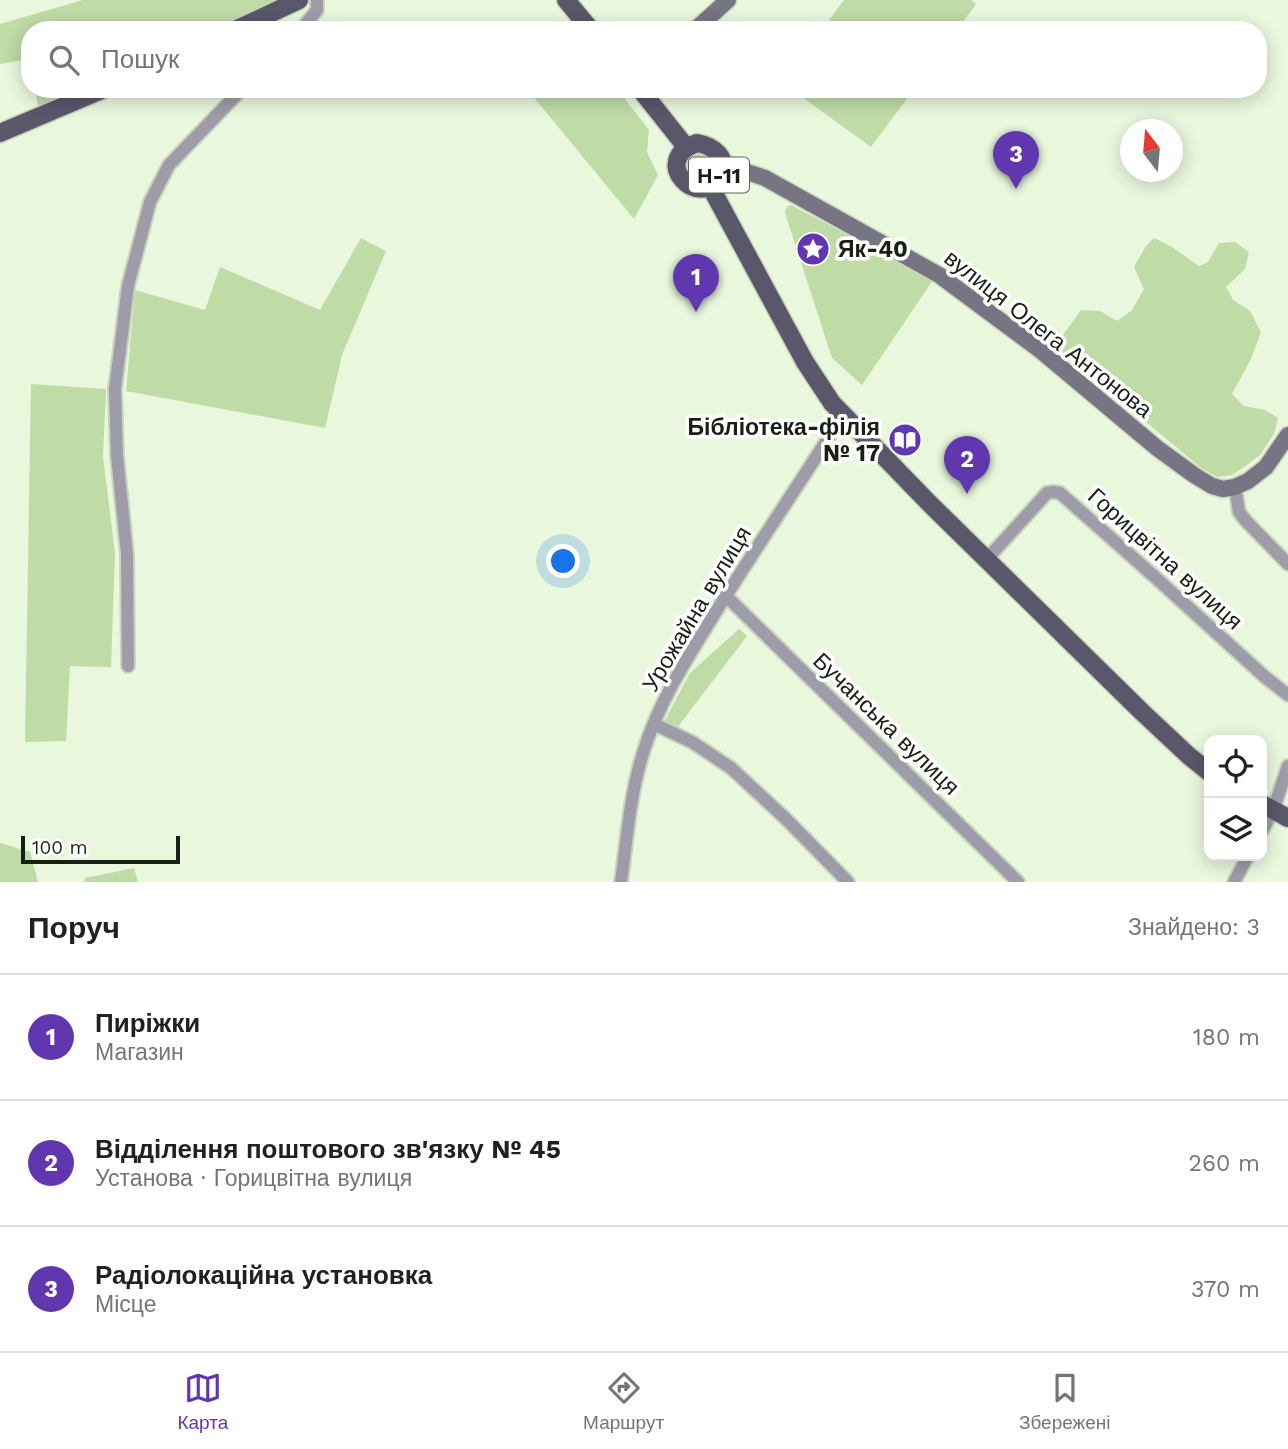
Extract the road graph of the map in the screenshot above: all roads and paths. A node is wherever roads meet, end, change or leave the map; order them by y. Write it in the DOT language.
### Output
graph roads {
  1 [pos="299,0"];
  2 [pos="317,0"];
  3 [pos="566,0"];
  4 [pos="728,0"];
  5 [pos="254,21"];
  6 [pos="308,21"];
  7 [pos="584,21"];
  8 [pos="705,21"];
  9 [pos="83,98"];
  10 [pos="233,98"];
  11 [pos="647,98"];
  12 [pos="0,133"];
  13 [pos="686,147"];
  14 [pos="723,164"];
  15 [pos="710,186"];
  16 [pos="843,415"];
  17 [pos="1288,435"];
  18 [pos="1235,487"];
  19 [pos="986,560"];
  20 [pos="1288,564"];
  21 [pos="726,596"];
  22 [pos="128,666"];
  23 [pos="1288,695"];
  24 [pos="654,724"];
  25 [pos="1288,766"];
  26 [pos="1204,768"];
  27 [pos="1274,811"];
  28 [pos="1245,861"];
  29 [pos="621,882"];
  30 [pos="848,882"];
  31 [pos="1018,882"];
  32 [pos="1234,882"];
  1 -- 5 [label="main road"];
  2 -- 6 [label="street"];
  3 -- 7 [label="main road"];
  4 -- 8 [label="main road"];
  9 -- 12 [label="main road"];
  10 -- 22 [label="street"];
  11 -- 13 [label="main road, Н-11"];
  13 -- 14 [label="main road, Н-11"];
  13 -- 15 [label="main road, Н-11"];
  14 -- 15 [label="main road, Н-11"];
  14 -- 18 [label="main road, вулиця Олега Антонова"];
  15 -- 16 [label="main road, Н-11"];
  16 -- 19 [label="main road, Н-11"];
  16 -- 21 [label="street, Урожайна вулиця"];
  17 -- 18 [label="main road"];
  18 -- 20 [label="street"];
  19 -- 23 [label="street, Горицвітна вулиця"];
  19 -- 26 [label="main road, Н-11"];
  21 -- 24 [label="street, Урожайна вулиця"];
  21 -- 31 [label="street, Бучанська вулиця"];
  24 -- 29 [label="street, Урожайна вулиця"];
  24 -- 30 [label="street"];
  25 -- 27 [label="street"];
  28 -- 32 [label="street"];
}
